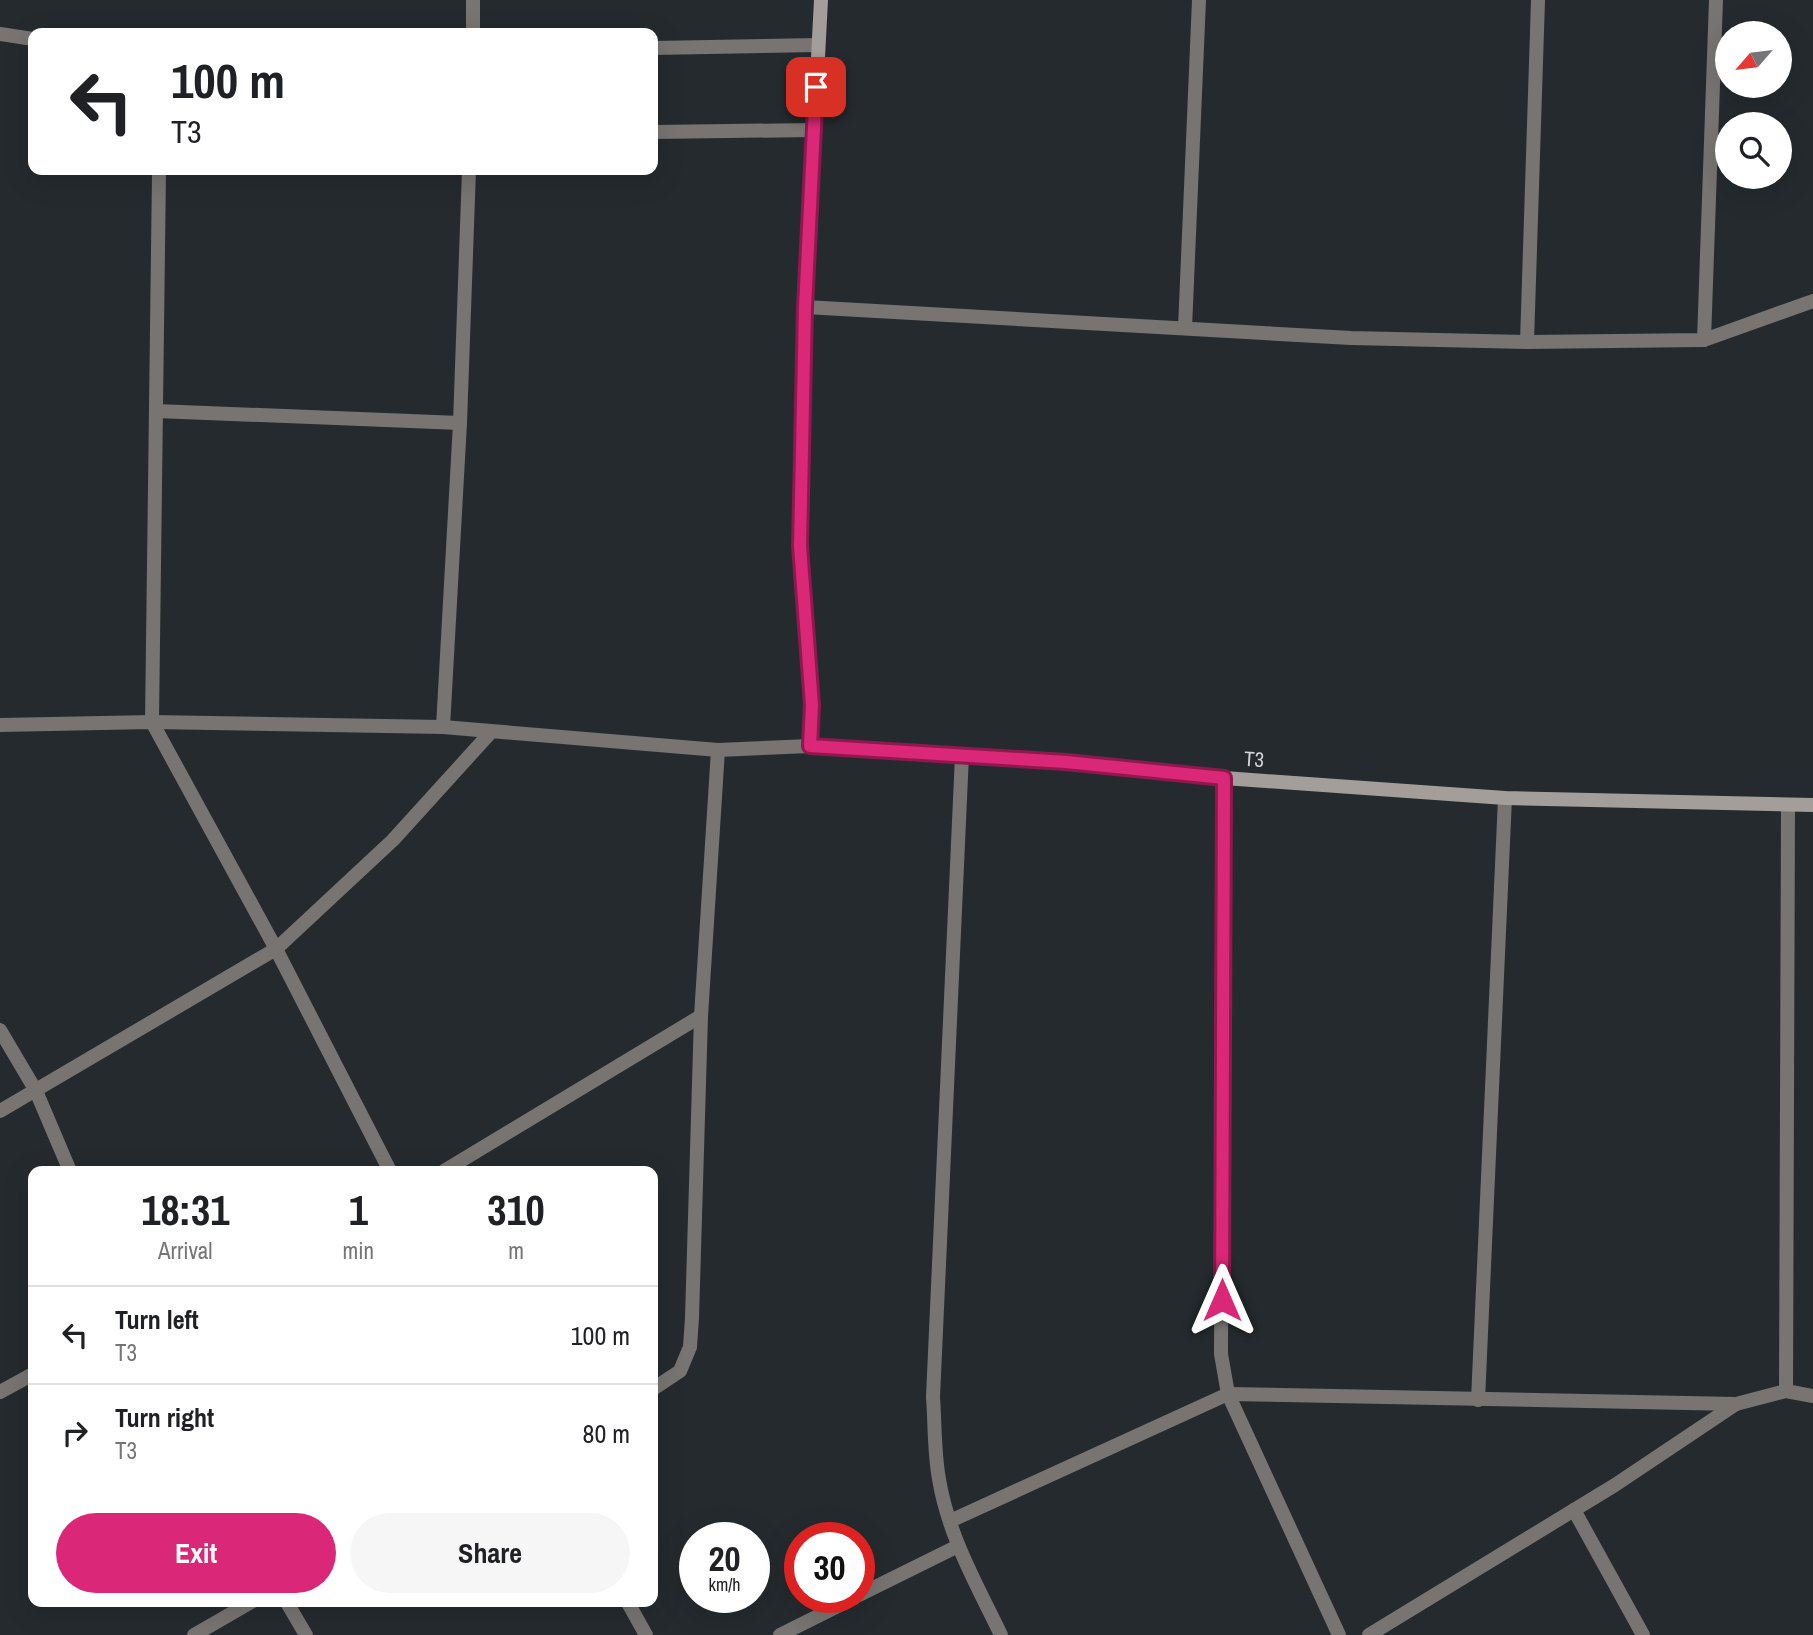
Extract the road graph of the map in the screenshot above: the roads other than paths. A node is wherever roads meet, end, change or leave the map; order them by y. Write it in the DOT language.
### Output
graph roads {
  1 [pos="473,0"];
  2 [pos="821,0"];
  3 [pos="1199,0"];
  4 [pos="1538,0"];
  5 [pos="1716,0"];
  6 [pos="473,28"];
  7 [pos="0,34"];
  8 [pos="28,38"];
  9 [pos="818,45"];
  10 [pos="658,48"];
  11 [pos="814,130"];
  12 [pos="658,132"];
  13 [pos="159,175"];
  14 [pos="469,175"];
  15 [pos="1813,302"];
  16 [pos="805,307"];
  17 [pos="1185,328"];
  18 [pos="1704,340"];
  19 [pos="1527,342"];
  20 [pos="156,411"];
  21 [pos="460,423"];
  22 [pos="152,722"];
  23 [pos="0,725"];
  24 [pos="443,727"];
  25 [pos="491,732"];
  26 [pos="810,746"];
  27 [pos="718,750"];
  28 [pos="962,755"];
  29 [pos="1224,778"];
  30 [pos="1505,798"];
  31 [pos="1787,805"];
  32 [pos="1813,805"];
  33 [pos="276,948"];
  34 [pos="701,1016"];
  35 [pos="0,1030"];
  36 [pos="36,1091"];
  37 [pos="0,1111"];
  38 [pos="68,1166"];
  39 [pos="387,1166"];
  40 [pos="452,1166"];
  41 [pos="28,1377"];
  42 [pos="658,1386"];
  43 [pos="1786,1391"];
  44 [pos="0,1392"];
  45 [pos="1228,1394"];
  46 [pos="1813,1396"];
  47 [pos="1478,1400"];
  48 [pos="1736,1404"];
  49 [pos="1574,1510"];
  50 [pos="950,1521"];
  51 [pos="958,1546"];
  52 [pos="875,1587"];
  53 [pos="243,1607"];
  54 [pos="290,1607"];
  55 [pos="630,1607"];
  56 [pos="824,1613"];
  57 [pos="194,1635"];
  58 [pos="306,1635"];
  59 [pos="646,1635"];
  60 [pos="780,1635"];
  61 [pos="1001,1635"];
  62 [pos="1339,1635"];
  63 [pos="1369,1635"];
  64 [pos="1643,1635"];
  1 -- 6 [label="street"];
  2 -- 9 [label="street"];
  3 -- 17 [label="street"];
  4 -- 19 [label="street"];
  5 -- 18 [label="street"];
  7 -- 8 [label="street"];
  9 -- 10 [label="street"];
  9 -- 11 [label="street"];
  11 -- 12 [label="street"];
  11 -- 16 [label="street"];
  13 -- 20 [label="street"];
  14 -- 21 [label="street"];
  15 -- 18 [label="street"];
  16 -- 17 [label="street"];
  16 -- 26 [label="street"];
  17 -- 19 [label="street"];
  18 -- 19 [label="street"];
  20 -- 21 [label="street"];
  20 -- 22 [label="street"];
  21 -- 24 [label="street"];
  22 -- 23 [label="street"];
  22 -- 24 [label="street"];
  22 -- 33 [label="street"];
  24 -- 25 [label="street"];
  25 -- 27 [label="street"];
  25 -- 33 [label="street"];
  26 -- 27 [label="street"];
  26 -- 28 [label="street, T3"];
  27 -- 34 [label="street"];
  28 -- 29 [label="street, T3"];
  28 -- 50 [label="street"];
  29 -- 30 [label="street, T3"];
  29 -- 45 [label="street"];
  30 -- 31 [label="street, T3"];
  30 -- 47 [label="street"];
  31 -- 32 [label="street, T3"];
  31 -- 43 [label="street"];
  33 -- 36 [label="street"];
  33 -- 39 [label="street"];
  34 -- 40 [label="street"];
  34 -- 42 [label="street"];
  35 -- 36 [label="street"];
  36 -- 37 [label="street"];
  36 -- 38 [label="street"];
  41 -- 44 [label="street"];
  43 -- 46 [label="street"];
  43 -- 48 [label="street"];
  45 -- 47 [label="street"];
  45 -- 50 [label="street"];
  45 -- 62 [label="street"];
  47 -- 48 [label="street"];
  48 -- 49 [label="street"];
  49 -- 63 [label="street"];
  49 -- 64 [label="street"];
  50 -- 51 [label="street"];
  51 -- 52 [label="street"];
  51 -- 61 [label="street"];
  53 -- 57 [label="street"];
  54 -- 58 [label="street"];
  55 -- 59 [label="street"];
  56 -- 60 [label="street"];
}
